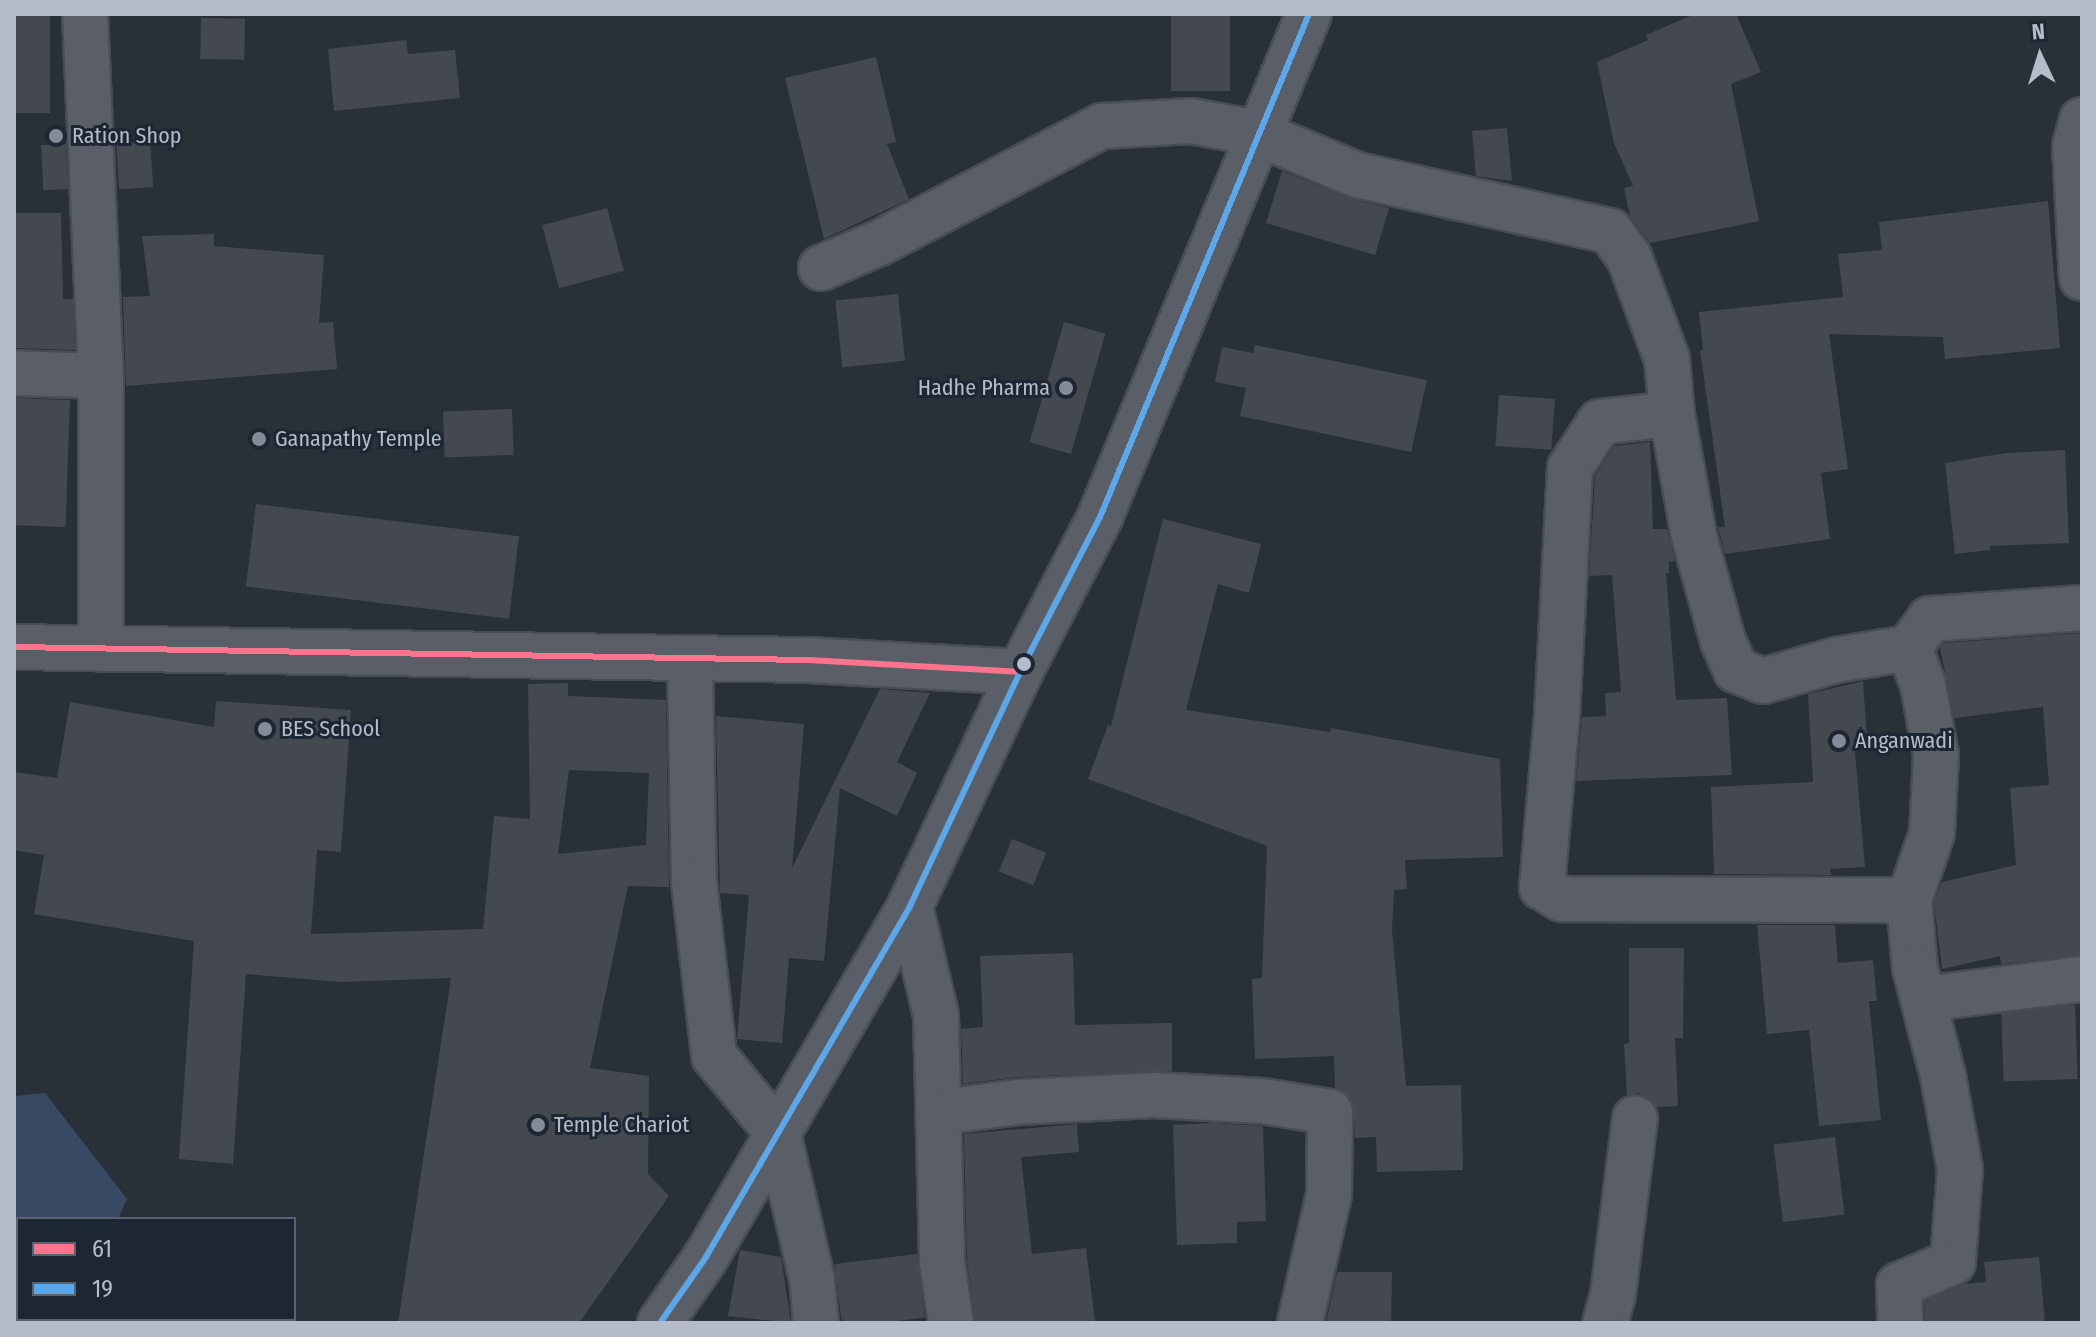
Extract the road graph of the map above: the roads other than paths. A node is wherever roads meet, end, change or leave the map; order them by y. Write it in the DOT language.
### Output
graph roads {
  1 [pos="85,14"];
  2 [pos="1309,14"];
  3 [pos="2082,120"];
  4 [pos="1257,133"];
  5 [pos="821,268"];
  6 [pos="2082,278"];
  7 [pos="14,373"];
  8 [pos="101,376"];
  9 [pos="1672,414"];
  10 [pos="2082,608"];
  11 [pos="14,647"];
  12 [pos="1909,648"];
  13 [pos="101,649"];
  14 [pos="690,658"];
  15 [pos="1020,672"];
  16 [pos="1909,900"];
  17 [pos="910,906"];
  18 [pos="2082,979"];
  19 [pos="1925,999"];
  20 [pos="941,1112"];
  21 [pos="1635,1118"];
  22 [pos="778,1133"];
  23 [pos="660,1323"];
  24 [pos="816,1323"];
  25 [pos="951,1323"];
  26 [pos="1300,1323"];
  27 [pos="1605,1323"];
  28 [pos="1900,1323"];
  1 -- 8 [label="street"];
  2 -- 4 [label="street"];
  3 -- 6 [label="street"];
  4 -- 5 [label="street"];
  4 -- 9 [label="street"];
  4 -- 15 [label="street"];
  7 -- 8 [label="street"];
  8 -- 13 [label="street"];
  9 -- 12 [label="street"];
  9 -- 16 [label="street"];
  10 -- 12 [label="street"];
  11 -- 13 [label="street"];
  12 -- 16 [label="street"];
  13 -- 14 [label="street"];
  14 -- 15 [label="street"];
  14 -- 22 [label="street"];
  15 -- 17 [label="street"];
  16 -- 19 [label="street"];
  17 -- 20 [label="street"];
  17 -- 22 [label="street"];
  18 -- 19 [label="street"];
  19 -- 28 [label="street"];
  20 -- 25 [label="street"];
  20 -- 26 [label="street"];
  21 -- 27 [label="street"];
  22 -- 23 [label="street"];
  22 -- 24 [label="street"];
}
